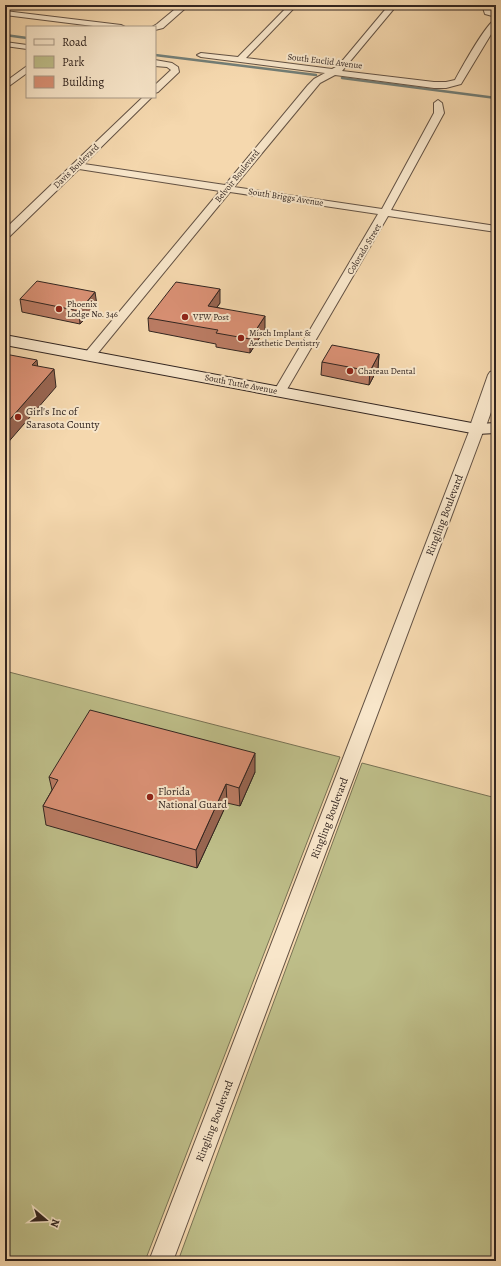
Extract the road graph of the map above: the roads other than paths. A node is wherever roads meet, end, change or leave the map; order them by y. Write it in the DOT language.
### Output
graph roads {
  1 [pos="185,5"];
  2 [pos="293,5"];
  3 [pos="393,5"];
  4 [pos="486,5"];
  5 [pos="5,13"];
  6 [pos="496,15"];
  7 [pos="496,21"];
  8 [pos="113,26"];
  9 [pos="156,28"];
  10 [pos="5,44"];
  11 [pos="26,47"];
  12 [pos="201,55"];
  13 [pos="240,60"];
  14 [pos="156,63"];
  15 [pos="26,70"];
  16 [pos="335,72"];
  17 [pos="5,86"];
  18 [pos="156,89"];
  19 [pos="147,98"];
  20 [pos="438,103"];
  21 [pos="76,166"];
  22 [pos="228,188"];
  23 [pos="385,212"];
  24 [pos="496,229"];
  25 [pos="5,235"];
  26 [pos="5,340"];
  27 [pos="89,356"];
  28 [pos="496,376"];
  29 [pos="280,391"];
  30 [pos="496,428"];
  31 [pos="476,429"];
  32 [pos="496,438"];
  33 [pos="161,1261"];
  1 -- 9 [label="street"];
  2 -- 13 [label="street"];
  3 -- 16 [label="street, Belvoir Boulevard"];
  4 -- 6 [label="street"];
  5 -- 8 [label="street"];
  7 -- 16 [label="street, South Euclid Avenue"];
  10 -- 11 [label="street"];
  12 -- 13 [label="street, South Euclid Avenue"];
  13 -- 16 [label="street, South Euclid Avenue"];
  14 -- 18 [label="street"];
  15 -- 17 [label="street"];
  16 -- 22 [label="street, Belvoir Boulevard"];
  19 -- 21 [label="street, Davis Boulevard"];
  20 -- 23 [label="street, Colorado Street"];
  21 -- 22 [label="street, South Briggs Avenue"];
  21 -- 25 [label="street, Davis Boulevard"];
  22 -- 23 [label="street, South Briggs Avenue"];
  22 -- 27 [label="street, Belvoir Boulevard"];
  23 -- 24 [label="street, South Briggs Avenue"];
  23 -- 29 [label="street, Colorado Street"];
  26 -- 27 [label="main road, South Tuttle Avenue"];
  27 -- 29 [label="main road, South Tuttle Avenue"];
  28 -- 31 [label="street, Ringling Boulevard"];
  29 -- 31 [label="main road, South Tuttle Avenue"];
  30 -- 31 [label="main road"];
  31 -- 32 [label="main road"];
  31 -- 33 [label="street, Ringling Boulevard"];
}
